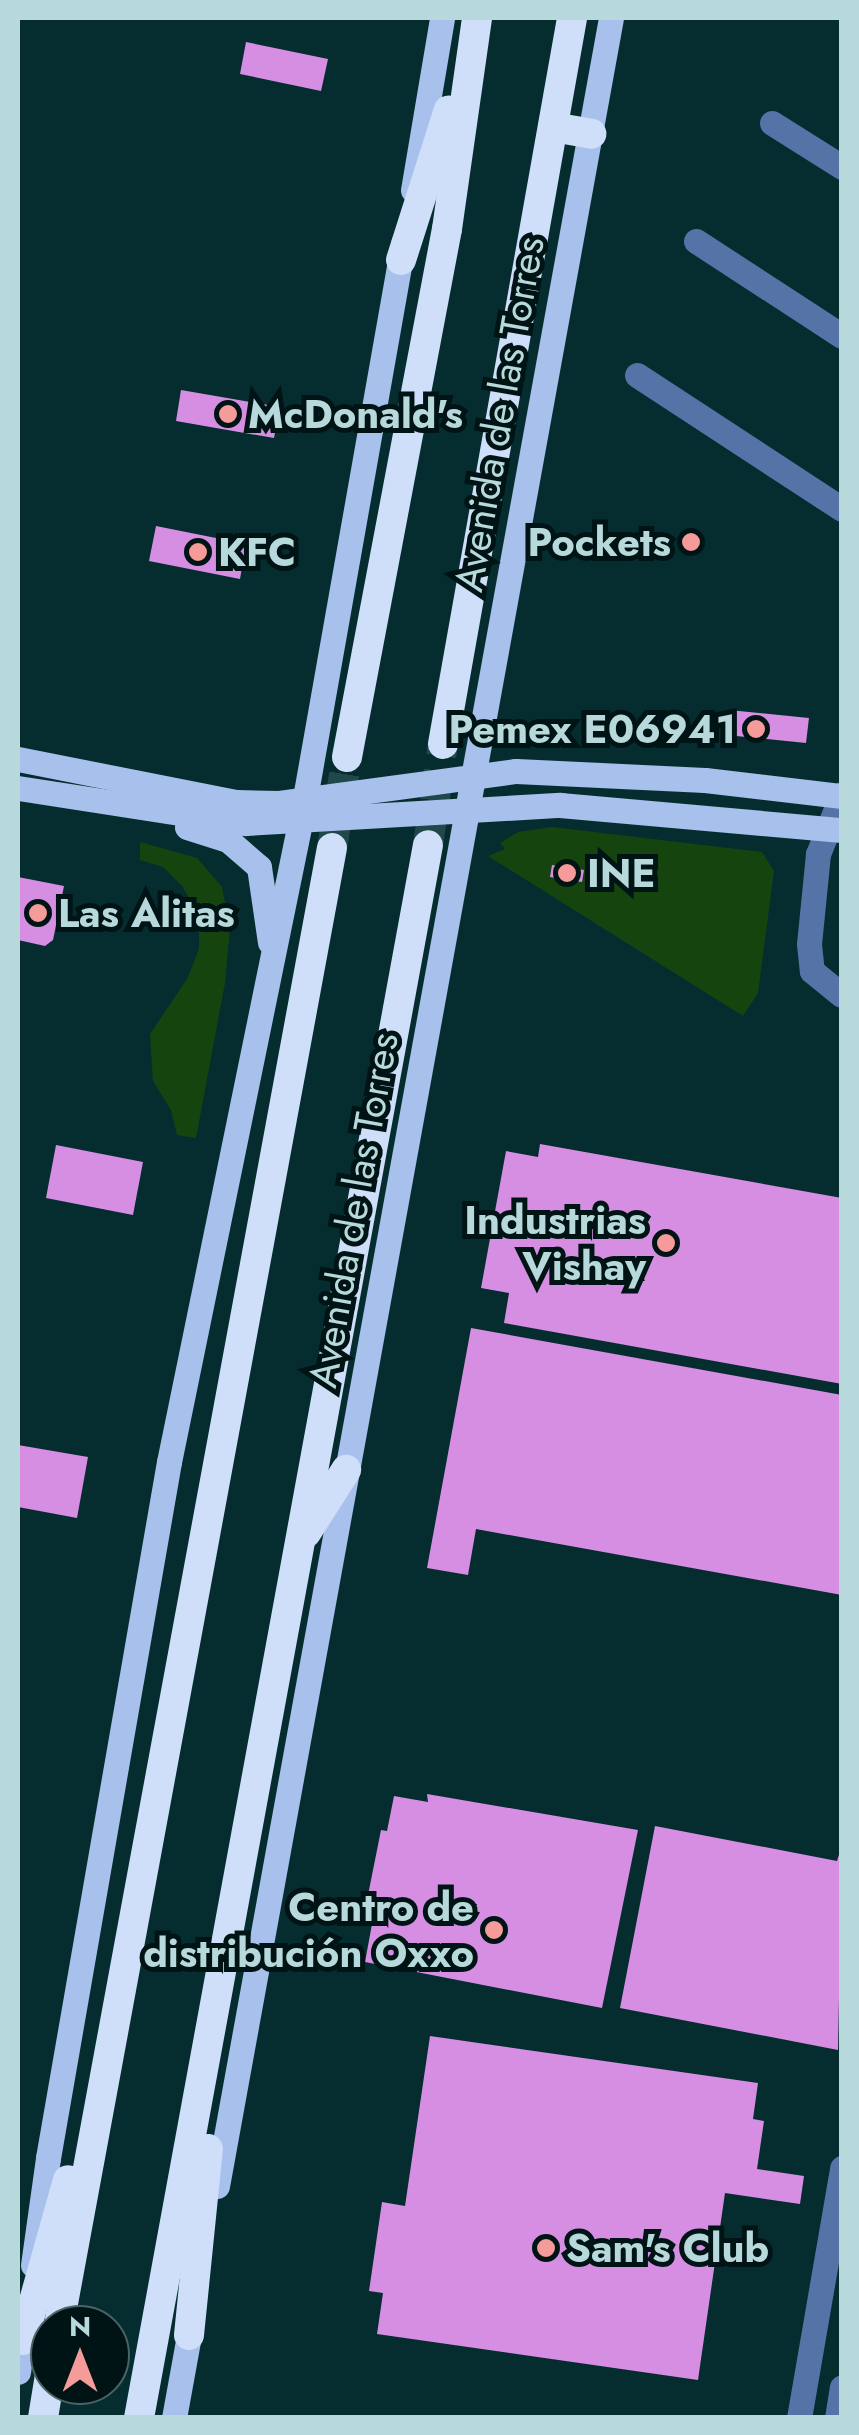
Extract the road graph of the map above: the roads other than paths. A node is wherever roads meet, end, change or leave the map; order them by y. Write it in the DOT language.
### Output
graph roads {
  1 [pos="442,18"];
  2 [pos="572,18"];
  3 [pos="611,18"];
  4 [pos="476,24"];
  5 [pos="772,123"];
  6 [pos="553,127"];
  7 [pos="591,134"];
  8 [pos="842,167"];
  9 [pos="696,241"];
  10 [pos="401,260"];
  11 [pos="842,336"];
  12 [pos="637,375"];
  13 [pos="842,509"];
  14 [pos="443,744"];
  15 [pos="346,757"];
  16 [pos="18,759"];
  17 [pos="472,777"];
  18 [pos="18,788"];
  19 [pos="841,795"];
  20 [pos="135,809"];
  21 [pos="467,809"];
  22 [pos="302,811"];
  23 [pos="833,830"];
  24 [pos="428,845"];
  25 [pos="332,848"];
  26 [pos="274,960"];
  27 [pos="842,995"];
  28 [pos="346,1470"];
  29 [pos="299,1544"];
  30 [pos="226,1960"];
  31 [pos="126,1975"];
  32 [pos="842,2168"];
  33 [pos="63,2305"];
  34 [pos="189,2335"];
  35 [pos="20,2347"];
  36 [pos="18,2372"];
  37 [pos="181,2375"];
  38 [pos="842,2388"];
  39 [pos="138,2418"];
  40 [pos="174,2418"];
  41 [pos="188,2418"];
  42 [pos="799,2418"];
  43 [pos="836,2418"];
  1 -- 10 [label="main road"];
  2 -- 6 [label="highway, Avenida de las Torres"];
  3 -- 7 [label="main road, Avenida de las Torres"];
  4 -- 10 [label="highway"];
  4 -- 15 [label="highway, Avenida de las Torres"];
  5 -- 8 [label="street"];
  6 -- 7 [label="highway"];
  6 -- 14 [label="highway, Avenida de las Torres"];
  7 -- 17 [label="main road, Avenida de las Torres"];
  9 -- 11 [label="street"];
  10 -- 22 [label="main road"];
  12 -- 13 [label="street"];
  16 -- 22 [label="main road"];
  17 -- 19 [label="main road"];
  17 -- 21 [label="main road, Avenida de las Torres"];
  17 -- 22 [label="main road"];
  18 -- 20 [label="main road"];
  19 -- 23 [label="street"];
  20 -- 22 [label="main road"];
  20 -- 26 [label="main road"];
  21 -- 22 [label="main road"];
  21 -- 23 [label="main road"];
  21 -- 28 [label="main road, Avenida de las Torres"];
  22 -- 26 [label="main road"];
  23 -- 27 [label="street"];
  24 -- 29 [label="highway, Avenida de las Torres"];
  25 -- 31 [label="highway"];
  26 -- 35 [label="main road"];
  28 -- 29 [label="highway"];
  28 -- 34 [label="main road, Avenida de las Torres"];
  29 -- 30 [label="highway, Avenida de las Torres"];
  30 -- 34 [label="highway"];
  30 -- 39 [label="highway, Avenida de las Torres"];
  31 -- 33 [label="highway"];
  31 -- 35 [label="highway"];
  32 -- 42 [label="street"];
  34 -- 37 [label="main road, Avenida de las Torres"];
  35 -- 36 [label="main road"];
  37 -- 40 [label="main road, Avenida de las Torres"];
  37 -- 41 [label="main road"];
  38 -- 43 [label="street"];
}
